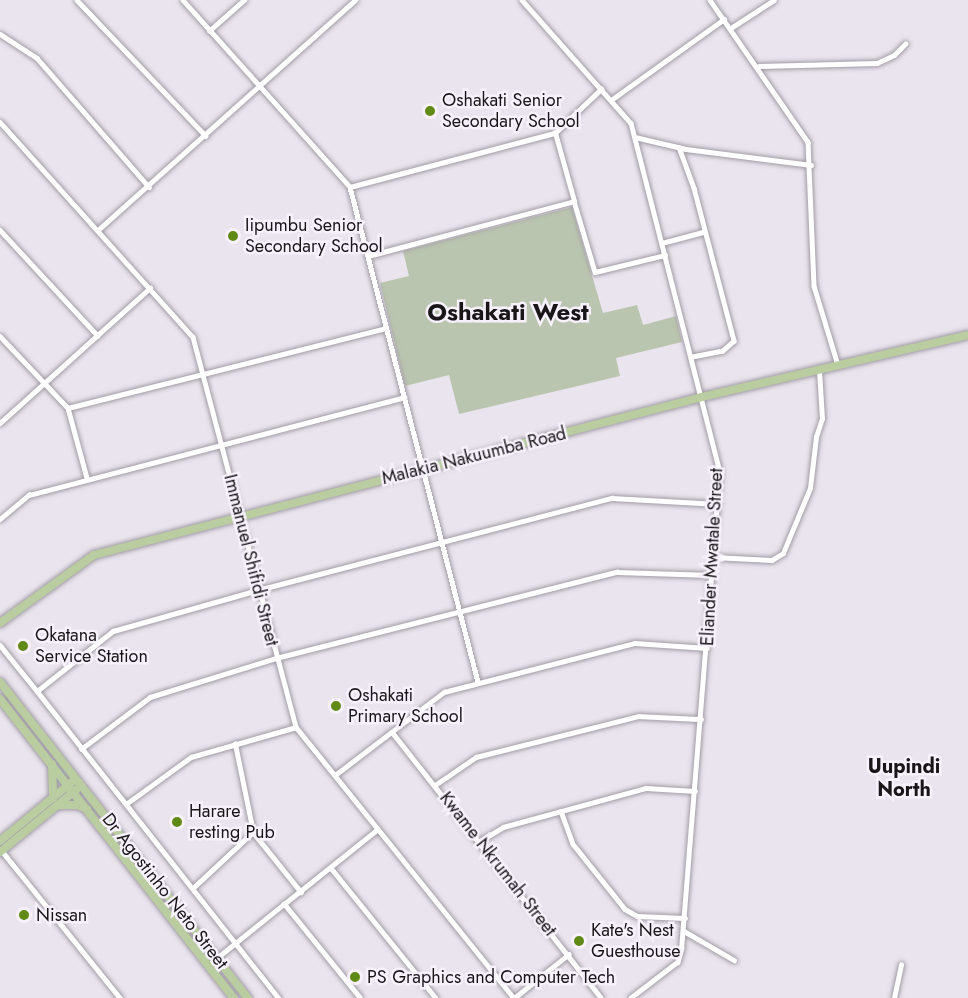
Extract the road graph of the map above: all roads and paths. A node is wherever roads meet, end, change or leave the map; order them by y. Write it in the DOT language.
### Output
graph roads {
  1 [pos="77,0"];
  2 [pos="183,0"];
  3 [pos="244,0"];
  4 [pos="356,0"];
  5 [pos="522,0"];
  6 [pos="710,0"];
  7 [pos="774,0"];
  8 [pos="724,19"];
  9 [pos="731,28"];
  10 [pos="209,31"];
  11 [pos="0,34"];
  12 [pos="904,44"];
  13 [pos="759,66"];
  14 [pos="259,86"];
  15 [pos="601,89"];
  16 [pos="611,100"];
  17 [pos="0,122"];
  18 [pos="555,133"];
  19 [pos="207,136"];
  20 [pos="635,137"];
  21 [pos="679,147"];
  22 [pos="811,165"];
  23 [pos="149,186"];
  24 [pos="350,187"];
  25 [pos="574,201"];
  26 [pos="0,230"];
  27 [pos="98,230"];
  28 [pos="703,232"];
  29 [pos="662,243"];
  30 [pos="666,255"];
  31 [pos="368,256"];
  32 [pos="150,288"];
  33 [pos="386,328"];
  34 [pos="968,335"];
  35 [pos="0,336"];
  36 [pos="98,336"];
  37 [pos="692,357"];
  38 [pos="838,365"];
  39 [pos="819,370"];
  40 [pos="204,375"];
  41 [pos="44,384"];
  42 [pos="404,397"];
  43 [pos="702,397"];
  44 [pos="68,408"];
  45 [pos="0,423"];
  46 [pos="221,443"];
  47 [pos="423,470"];
  48 [pos="87,478"];
  49 [pos="718,504"];
  50 [pos="240,517"];
  51 [pos="0,519"];
  52 [pos="442,542"];
  53 [pos="713,557"];
  54 [pos="712,575"];
  55 [pos="258,590"];
  56 [pos="461,612"];
  57 [pos="0,623"];
  58 [pos="0,645"];
  59 [pos="707,648"];
  60 [pos="276,658"];
  61 [pos="0,682"];
  62 [pos="478,682"];
  63 [pos="37,691"];
  64 [pos="0,699"];
  65 [pos="701,718"];
  66 [pos="296,727"];
  67 [pos="392,732"];
  68 [pos="235,744"];
  69 [pos="81,749"];
  70 [pos="52,762"];
  71 [pos="335,775"];
  72 [pos="80,781"];
  73 [pos="435,785"];
  74 [pos="73,787"];
  75 [pos="695,791"];
  76 [pos="55,802"];
  77 [pos="126,804"];
  78 [pos="89,810"];
  79 [pos="561,811"];
  80 [pos="378,829"];
  81 [pos="253,832"];
  82 [pos="0,841"];
  83 [pos="480,841"];
  84 [pos="1,850"];
  85 [pos="331,868"];
  86 [pos="193,888"];
  87 [pos="301,892"];
  88 [pos="284,904"];
  89 [pos="685,918"];
  90 [pos="684,931"];
  91 [pos="236,942"];
  92 [pos="569,954"];
  93 [pos="217,958"];
  94 [pos="734,960"];
  95 [pos="901,964"];
  96 [pos="208,965"];
  97 [pos="120,998"];
  98 [pos="234,998"];
  99 [pos="248,998"];
  100 [pos="279,998"];
  101 [pos="360,998"];
  102 [pos="436,998"];
  103 [pos="514,998"];
  104 [pos="601,998"];
  105 [pos="631,998"];
  106 [pos="894,998"];
  1 -- 19 [label="street"];
  2 -- 10 [label="street"];
  3 -- 10 [label="street"];
  4 -- 14 [label="street"];
  5 -- 15 [label="street, Eliander Mwatale Street"];
  6 -- 8 [label="street"];
  7 -- 9 [label="street"];
  8 -- 9 [label="street"];
  8 -- 16 [label="street"];
  9 -- 13 [label="street"];
  10 -- 14 [label="street"];
  11 -- 23 [label="street"];
  12 -- 13 [label="street"];
  13 -- 22 [label="street"];
  14 -- 19 [label="street"];
  14 -- 24 [label="street"];
  15 -- 16 [label="street, Eliander Mwatale Street"];
  15 -- 18 [label="street"];
  16 -- 20 [label="street, Eliander Mwatale Street"];
  17 -- 27 [label="street, Immanuel Shifidi Street"];
  18 -- 24 [label="street"];
  18 -- 25 [label="street"];
  19 -- 23 [label="street"];
  20 -- 21 [label="street"];
  20 -- 29 [label="street, Eliander Mwatale Street"];
  21 -- 22 [label="street"];
  21 -- 28 [label="street"];
  22 -- 38 [label="street"];
  23 -- 27 [label="street"];
  24 -- 31 [label="street"];
  25 -- 30 [label="street"];
  25 -- 31 [label="street"];
  26 -- 36 [label="street"];
  27 -- 32 [label="street, Immanuel Shifidi Street"];
  28 -- 29 [label="street"];
  28 -- 37 [label="street"];
  29 -- 30 [label="street, Eliander Mwatale Street"];
  30 -- 37 [label="street, Eliander Mwatale Street"];
  31 -- 33 [label="street"];
  32 -- 36 [label="street"];
  32 -- 40 [label="street, Immanuel Shifidi Street"];
  33 -- 40 [label="street"];
  33 -- 42 [label="street"];
  34 -- 38 [label="main road, Malakia Nakuumba Road"];
  35 -- 41 [label="street"];
  36 -- 41 [label="street"];
  37 -- 43 [label="street, Eliander Mwatale Street"];
  38 -- 39 [label="main road, Malakia Nakuumba Road"];
  39 -- 43 [label="main road, Malakia Nakuumba Road"];
  39 -- 53 [label="street"];
  40 -- 44 [label="street"];
  40 -- 46 [label="street, Immanuel Shifidi Street"];
  41 -- 44 [label="street"];
  41 -- 45 [label="street"];
  42 -- 46 [label="street"];
  42 -- 47 [label="street"];
  43 -- 47 [label="main road, Malakia Nakuumba Road"];
  43 -- 49 [label="street, Eliander Mwatale Street"];
  44 -- 48 [label="street"];
  46 -- 48 [label="street"];
  46 -- 50 [label="street, Immanuel Shifidi Street"];
  47 -- 50 [label="main road, Malakia Nakuumba Road"];
  47 -- 52 [label="street"];
  48 -- 51 [label="street"];
  49 -- 52 [label="street"];
  49 -- 53 [label="street, Eliander Mwatale Street"];
  50 -- 55 [label="street, Immanuel Shifidi Street"];
  50 -- 57 [label="main road, Malakia Nakuumba Road"];
  52 -- 55 [label="street"];
  52 -- 56 [label="street"];
  53 -- 54 [label="street, Eliander Mwatale Street"];
  54 -- 56 [label="street"];
  54 -- 59 [label="street, Eliander Mwatale Street"];
  55 -- 60 [label="street, Immanuel Shifidi Street"];
  55 -- 63 [label="street"];
  56 -- 60 [label="street"];
  56 -- 62 [label="street"];
  58 -- 63 [label="street"];
  59 -- 62 [label="street"];
  59 -- 65 [label="street, Eliander Mwatale Street"];
  60 -- 66 [label="street, Immanuel Shifidi Street"];
  60 -- 69 [label="street"];
  61 -- 72 [label="main road, Dr Agostinho Neto Street"];
  62 -- 67 [label="street"];
  63 -- 69 [label="street"];
  64 -- 70 [label="main road, Dr Agostinho Neto Street"];
  65 -- 73 [label="street"];
  65 -- 75 [label="street, Eliander Mwatale Street"];
  66 -- 68 [label="street"];
  66 -- 71 [label="street, Immanuel Shifidi Street"];
  67 -- 71 [label="street"];
  67 -- 73 [label="street, Kwame Nkrumah Street"];
  68 -- 77 [label="street"];
  68 -- 81 [label="street"];
  69 -- 77 [label="street"];
  70 -- 74 [label="main road, Dr Agostinho Neto Street"];
  70 -- 76 [label="main road"];
  71 -- 80 [label="street, Immanuel Shifidi Street"];
  72 -- 74 [label="main road"];
  72 -- 93 [label="main road, Dr Agostinho Neto Street"];
  73 -- 83 [label="street, Kwame Nkrumah Street"];
  74 -- 76 [label="main road"];
  74 -- 78 [label="main road, Dr Agostinho Neto Street"];
  75 -- 79 [label="street"];
  75 -- 89 [label="street, Eliander Mwatale Street"];
  76 -- 78 [label="main road"];
  76 -- 82 [label="main road"];
  76 -- 84 [label="main road"];
  77 -- 86 [label="street"];
  78 -- 96 [label="main road, Dr Agostinho Neto Street"];
  79 -- 83 [label="street"];
  79 -- 89 [label="street"];
  80 -- 85 [label="street"];
  80 -- 103 [label="street, Immanuel Shifidi Street"];
  81 -- 86 [label="street"];
  81 -- 87 [label="street"];
  83 -- 92 [label="street, Kwame Nkrumah Street"];
  84 -- 97 [label="street"];
  85 -- 87 [label="street"];
  85 -- 102 [label="street"];
  86 -- 91 [label="street"];
  87 -- 88 [label="street"];
  88 -- 91 [label="street"];
  88 -- 101 [label="street"];
  89 -- 90 [label="street, Eliander Mwatale Street"];
  90 -- 94 [label="street"];
  90 -- 105 [label="street, Eliander Mwatale Street"];
  91 -- 93 [label="street"];
  91 -- 100 [label="street"];
  92 -- 103 [label="street"];
  92 -- 104 [label="street, Kwame Nkrumah Street"];
  93 -- 96 [label="street"];
  93 -- 99 [label="main road, Dr Agostinho Neto Street"];
  95 -- 106 [label="street"];
  96 -- 98 [label="main road, Dr Agostinho Neto Street"];
}
